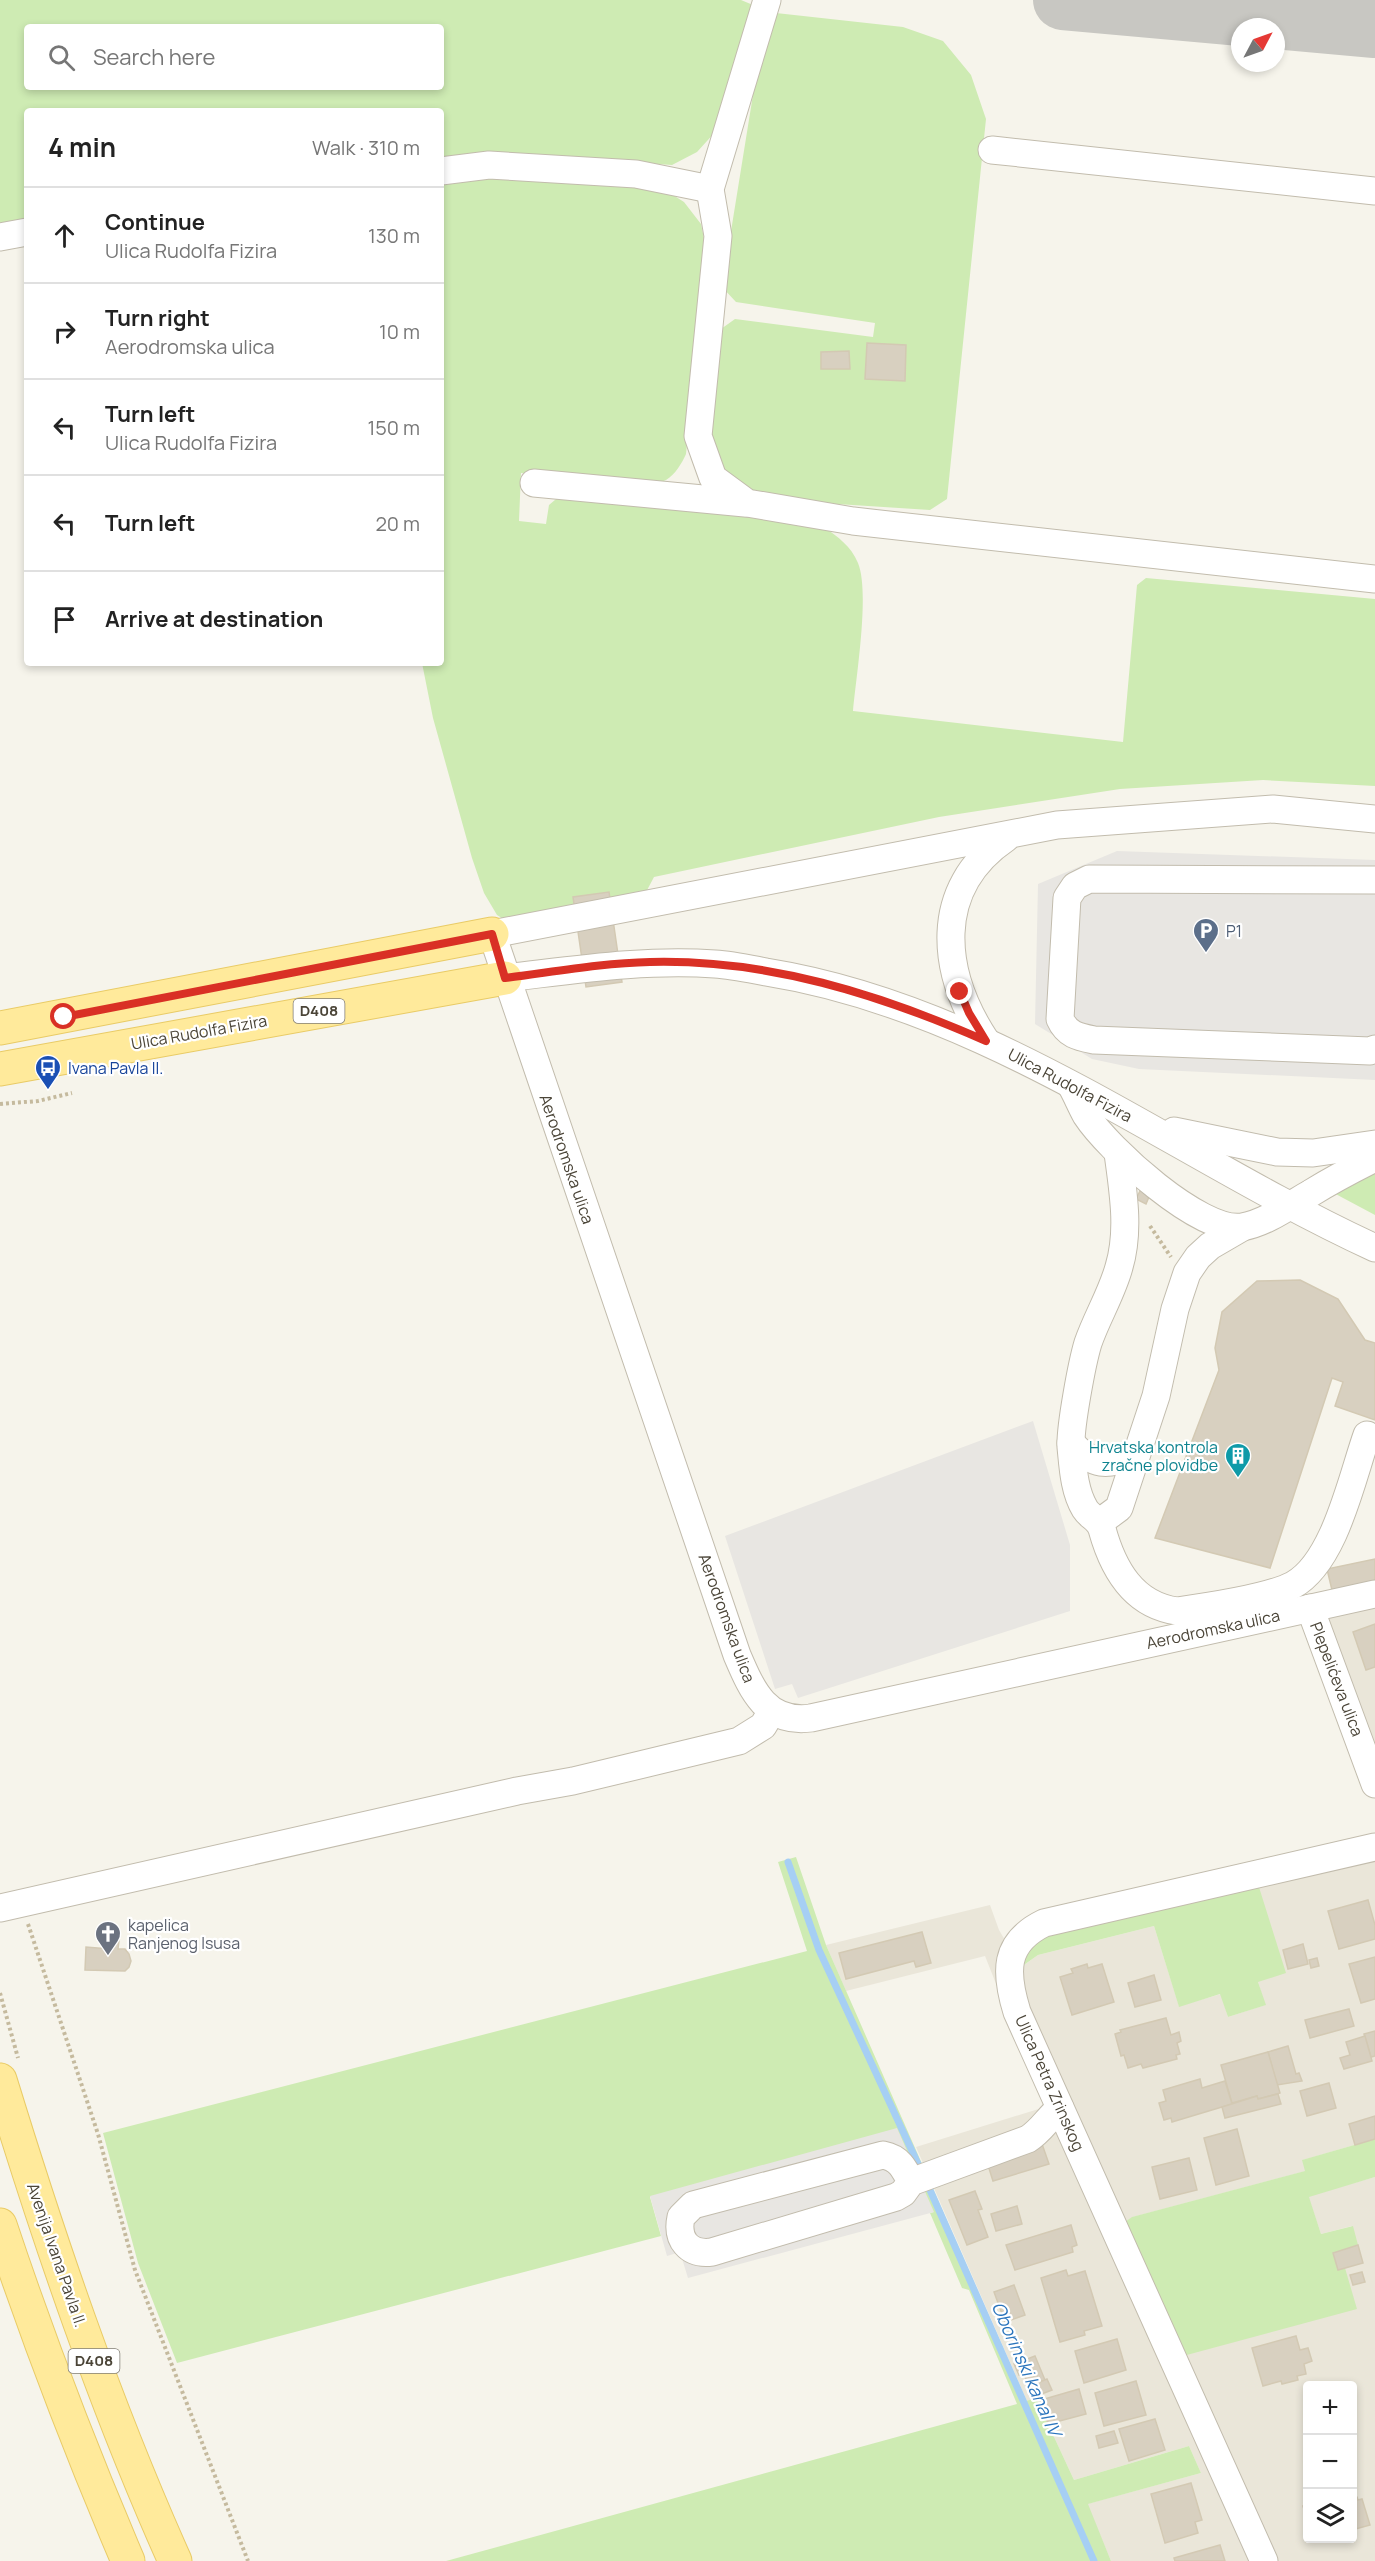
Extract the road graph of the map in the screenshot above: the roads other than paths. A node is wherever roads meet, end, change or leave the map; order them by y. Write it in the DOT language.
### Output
graph roads {
  1 [pos="767,0"];
  2 [pos="992,150"];
  3 [pos="444,171"];
  4 [pos="710,189"];
  5 [pos="1375,191"];
  6 [pos="24,233"];
  7 [pos="0,237"];
  8 [pos="534,483"];
  9 [pos="747,503"];
  10 [pos="1375,579"];
  11 [pos="1375,819"];
  12 [pos="1009,836"];
  13 [pos="1375,880"];
  14 [pos="492,934"];
  15 [pos="505,978"];
  16 [pos="0,1028"];
  17 [pos="986,1041"];
  18 [pos="1375,1049"];
  19 [pos="0,1069"];
  20 [pos="1072,1087"];
  21 [pos="1141,1123"];
  22 [pos="1375,1144"];
  23 [pos="1118,1154"];
  24 [pos="1375,1158"];
  25 [pos="1290,1205"];
  26 [pos="1241,1227"];
  27 [pos="1375,1248"];
  28 [pos="1071,1443"];
  29 [pos="1367,1452"];
  30 [pos="1136,1455"];
  31 [pos="1100,1522"];
  32 [pos="1375,1594"];
  33 [pos="1310,1608"];
  34 [pos="772,1711"];
  35 [pos="1375,1784"];
  36 [pos="1375,1847"];
  37 [pos="11,1906"];
  38 [pos="0,2080"];
  39 [pos="1060,2108"];
  40 [pos="911,2182"];
  41 [pos="0,2225"];
  42 [pos="128,2561"];
  43 [pos="175,2561"];
  44 [pos="1264,2561"];
  1 -- 4 [label="street"];
  2 -- 5 [label="street"];
  3 -- 4 [label="street"];
  4 -- 9 [label="street"];
  6 -- 7 [label="street"];
  8 -- 9 [label="street"];
  9 -- 10 [label="street"];
  11 -- 12 [label="street"];
  12 -- 14 [label="street"];
  12 -- 17 [label="street"];
  13 -- 18 [label="street"];
  14 -- 15 [label="street, Aerodromska ulica"];
  14 -- 16 [label="main road"];
  15 -- 17 [label="street, Ulica Rudolfa Fizira"];
  15 -- 19 [label="main road, Ulica Rudolfa Fizira / D408"];
  15 -- 34 [label="street, Aerodromska ulica"];
  17 -- 20 [label="street, Ulica Rudolfa Fizira"];
  20 -- 21 [label="street, Ulica Rudolfa Fizira"];
  20 -- 23 [label="street"];
  21 -- 22 [label="street"];
  21 -- 25 [label="street, Ulica Rudolfa Fizira"];
  23 -- 26 [label="street"];
  23 -- 28 [label="street"];
  24 -- 25 [label="street"];
  25 -- 26 [label="street"];
  25 -- 27 [label="street, Ulica Rudolfa Fizira"];
  26 -- 30 [label="street"];
  28 -- 30 [label="street"];
  28 -- 31 [label="street"];
  29 -- 31 [label="street"];
  30 -- 31 [label="street"];
  32 -- 33 [label="street, Aerodromska ulica"];
  33 -- 34 [label="street, Aerodromska ulica"];
  33 -- 35 [label="street, Plepelićeva ulica"];
  34 -- 37 [label="street"];
  36 -- 39 [label="street, Ulica Petra Zrinskog"];
  38 -- 43 [label="main road, Avenija Ivana Pavla II. / D408"];
  39 -- 40 [label="street"];
  39 -- 44 [label="street, Ulica Petra Zrinskog"];
  40 -- 40 [label="street"];
  41 -- 42 [label="main road, D408"];
}
